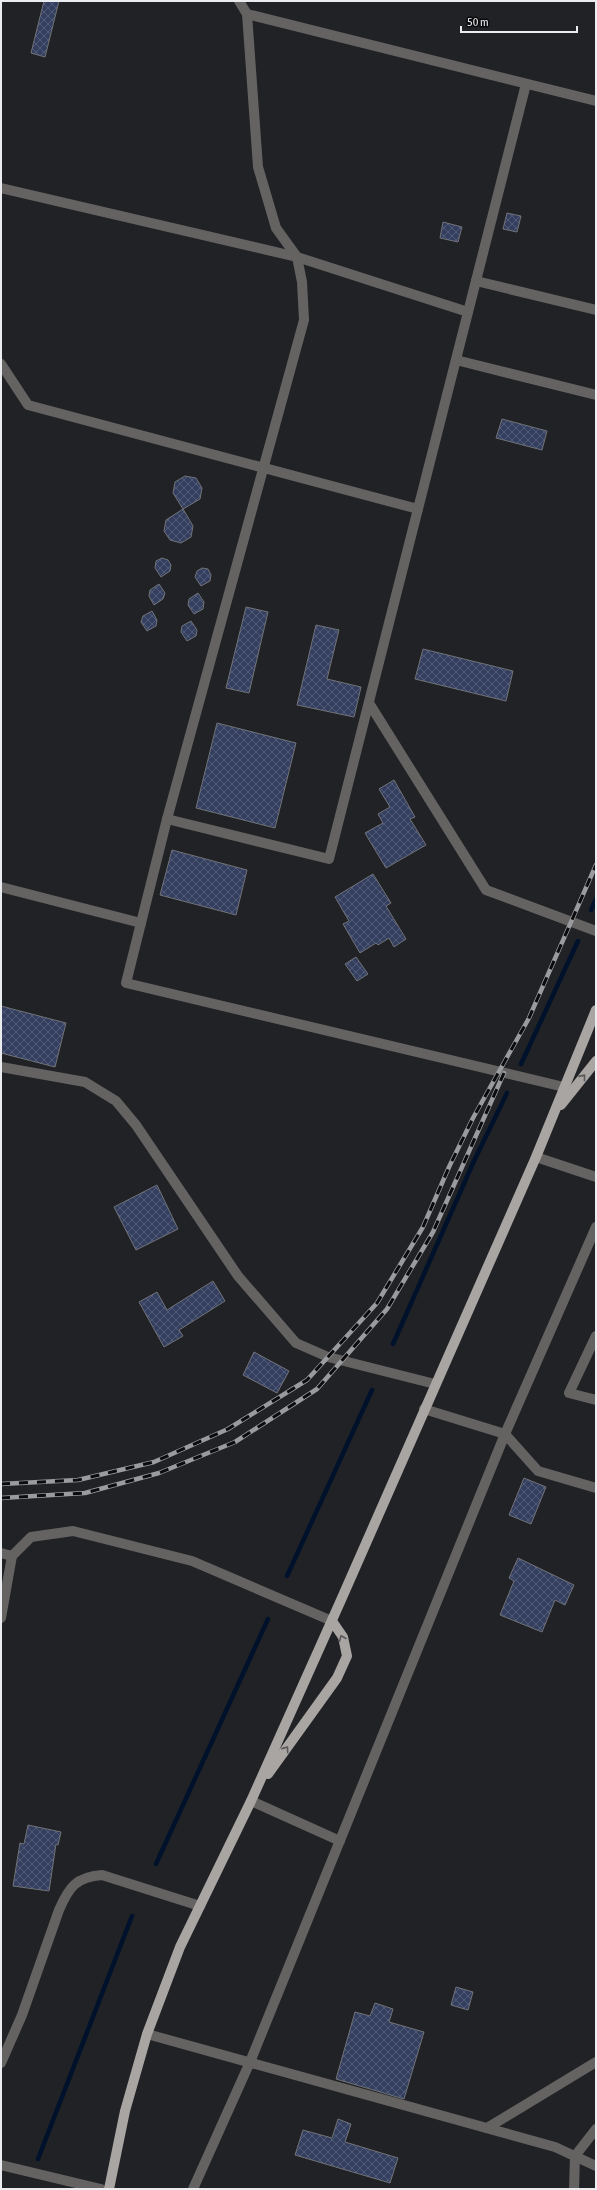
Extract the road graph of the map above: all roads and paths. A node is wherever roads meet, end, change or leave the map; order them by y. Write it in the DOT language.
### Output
graph roads {
  1 [pos="239,1"];
  2 [pos="247,14"];
  3 [pos="526,84"];
  4 [pos="596,100"];
  5 [pos="1,188"];
  6 [pos="297,257"];
  7 [pos="476,281"];
  8 [pos="596,310"];
  9 [pos="468,312"];
  10 [pos="456,360"];
  11 [pos="1,364"];
  12 [pos="596,395"];
  13 [pos="264,468"];
  14 [pos="418,509"];
  15 [pos="369,703"];
  16 [pos="167,818"];
  17 [pos="1,887"];
  18 [pos="141,923"];
  19 [pos="596,930"];
  20 [pos="596,1010"];
  21 [pos="596,1061"];
  22 [pos="1,1067"];
  23 [pos="564,1087"];
  24 [pos="553,1115"];
  25 [pos="536,1157"];
  26 [pos="596,1177"];
  27 [pos="596,1227"];
  28 [pos="596,1336"];
  29 [pos="435,1384"];
  30 [pos="596,1400"];
  31 [pos="424,1409"];
  32 [pos="505,1434"];
  33 [pos="596,1488"];
  34 [pos="1,1553"];
  35 [pos="12,1556"];
  36 [pos="1,1618"];
  37 [pos="332,1621"];
  38 [pos="253,1797"];
  39 [pos="340,1841"];
  40 [pos="200,1906"];
  41 [pos="147,2034"];
  42 [pos="250,2062"];
  43 [pos="596,2062"];
  44 [pos="1,2063"];
  45 [pos="488,2128"];
  46 [pos="596,2129"];
  47 [pos="575,2156"];
  48 [pos="1,2165"];
  49 [pos="596,2166"];
  50 [pos="101,2189"];
  51 [pos="109,2189"];
  52 [pos="193,2189"];
  53 [pos="574,2189"];
  1 -- 2 [label="lane"];
  2 -- 3 [label="lane"];
  2 -- 6 [label="lane"];
  3 -- 4 [label="lane"];
  3 -- 7 [label="lane"];
  5 -- 6 [label="lane"];
  6 -- 9 [label="lane"];
  6 -- 13 [label="lane"];
  7 -- 8 [label="lane"];
  7 -- 9 [label="lane"];
  9 -- 10 [label="lane"];
  10 -- 12 [label="lane"];
  10 -- 14 [label="lane"];
  11 -- 13 [label="lane"];
  13 -- 14 [label="lane"];
  13 -- 16 [label="lane"];
  14 -- 15 [label="lane"];
  15 -- 16 [label="lane"];
  15 -- 19 [label="lane"];
  16 -- 18 [label="lane"];
  17 -- 18 [label="lane"];
  18 -- 23 [label="lane"];
  20 -- 23 [label="main road"];
  24 -- 21 [label="main road, one-way"];
  22 -- 29 [label="lane"];
  23 -- 24 [label="main road"];
  24 -- 25 [label="main road"];
  25 -- 26 [label="lane"];
  25 -- 29 [label="main road"];
  27 -- 32 [label="lane"];
  28 -- 30 [label="lane"];
  29 -- 31 [label="main road"];
  31 -- 32 [label="lane"];
  31 -- 37 [label="main road"];
  32 -- 33 [label="lane"];
  32 -- 39 [label="lane"];
  34 -- 35 [label="lane"];
  35 -- 36 [label="lane"];
  35 -- 37 [label="lane"];
  37 -- 38 [label="main road"];
  38 -- 37 [label="main road, one-way"];
  38 -- 39 [label="lane"];
  38 -- 40 [label="main road"];
  39 -- 42 [label="lane"];
  40 -- 41 [label="main road"];
  40 -- 44 [label="lane"];
  41 -- 42 [label="lane"];
  41 -- 51 [label="main road"];
  42 -- 45 [label="lane"];
  42 -- 52 [label="lane"];
  43 -- 45 [label="lane"];
  45 -- 47 [label="lane"];
  46 -- 47 [label="lane"];
  47 -- 49 [label="lane"];
  47 -- 53 [label="lane"];
  48 -- 50 [label="lane"];
}
